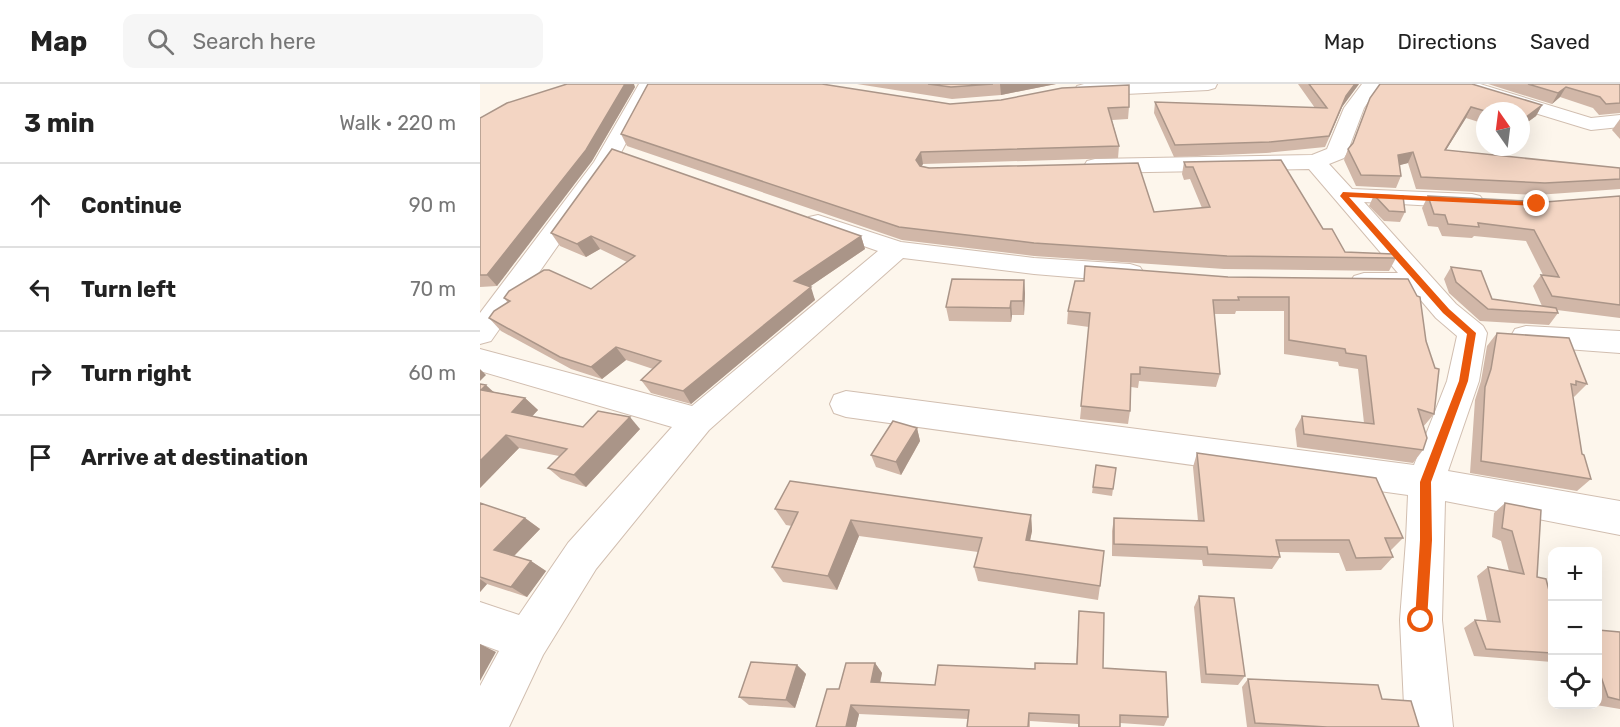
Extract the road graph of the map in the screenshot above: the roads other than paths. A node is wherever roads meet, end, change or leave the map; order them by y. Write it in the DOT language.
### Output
graph roads {
  1 [pos="648,84"];
  2 [pos="1208,84"];
  3 [pos="1371,84"];
  4 [pos="1460,84"];
  5 [pos="1062,91"];
  6 [pos="1620,121"];
  7 [pos="1315,162"];
  8 [pos="1071,168"];
  9 [pos="1343,195"];
  10 [pos="1491,202"];
  11 [pos="799,215"];
  12 [pos="897,249"];
  13 [pos="1152,275"];
  14 [pos="1340,281"];
  15 [pos="1421,282"];
  16 [pos="1472,333"];
  17 [pos="480,334"];
  18 [pos="1620,342"];
  19 [pos="480,360"];
  20 [pos="846,404"];
  21 [pos="697,421"];
  22 [pos="1426,482"];
  23 [pos="1620,518"];
  24 [pos="480,623"];
  25 [pos="528,640"];
  26 [pos="484,727"];
  27 [pos="1429,727"];
  1 -- 17 [label="street"];
  2 -- 5 [label="street"];
  3 -- 7 [label="street"];
  4 -- 6 [label="street"];
  7 -- 8 [label="street"];
  7 -- 9 [label="street"];
  9 -- 10 [label="street"];
  9 -- 15 [label="street"];
  11 -- 12 [label="street"];
  12 -- 13 [label="street"];
  12 -- 21 [label="street"];
  14 -- 15 [label="street"];
  15 -- 16 [label="street"];
  16 -- 18 [label="street"];
  16 -- 22 [label="street"];
  19 -- 21 [label="street"];
  20 -- 22 [label="street"];
  21 -- 25 [label="street"];
  22 -- 23 [label="street"];
  22 -- 27 [label="street"];
  24 -- 25 [label="street"];
  25 -- 26 [label="street"];
}
